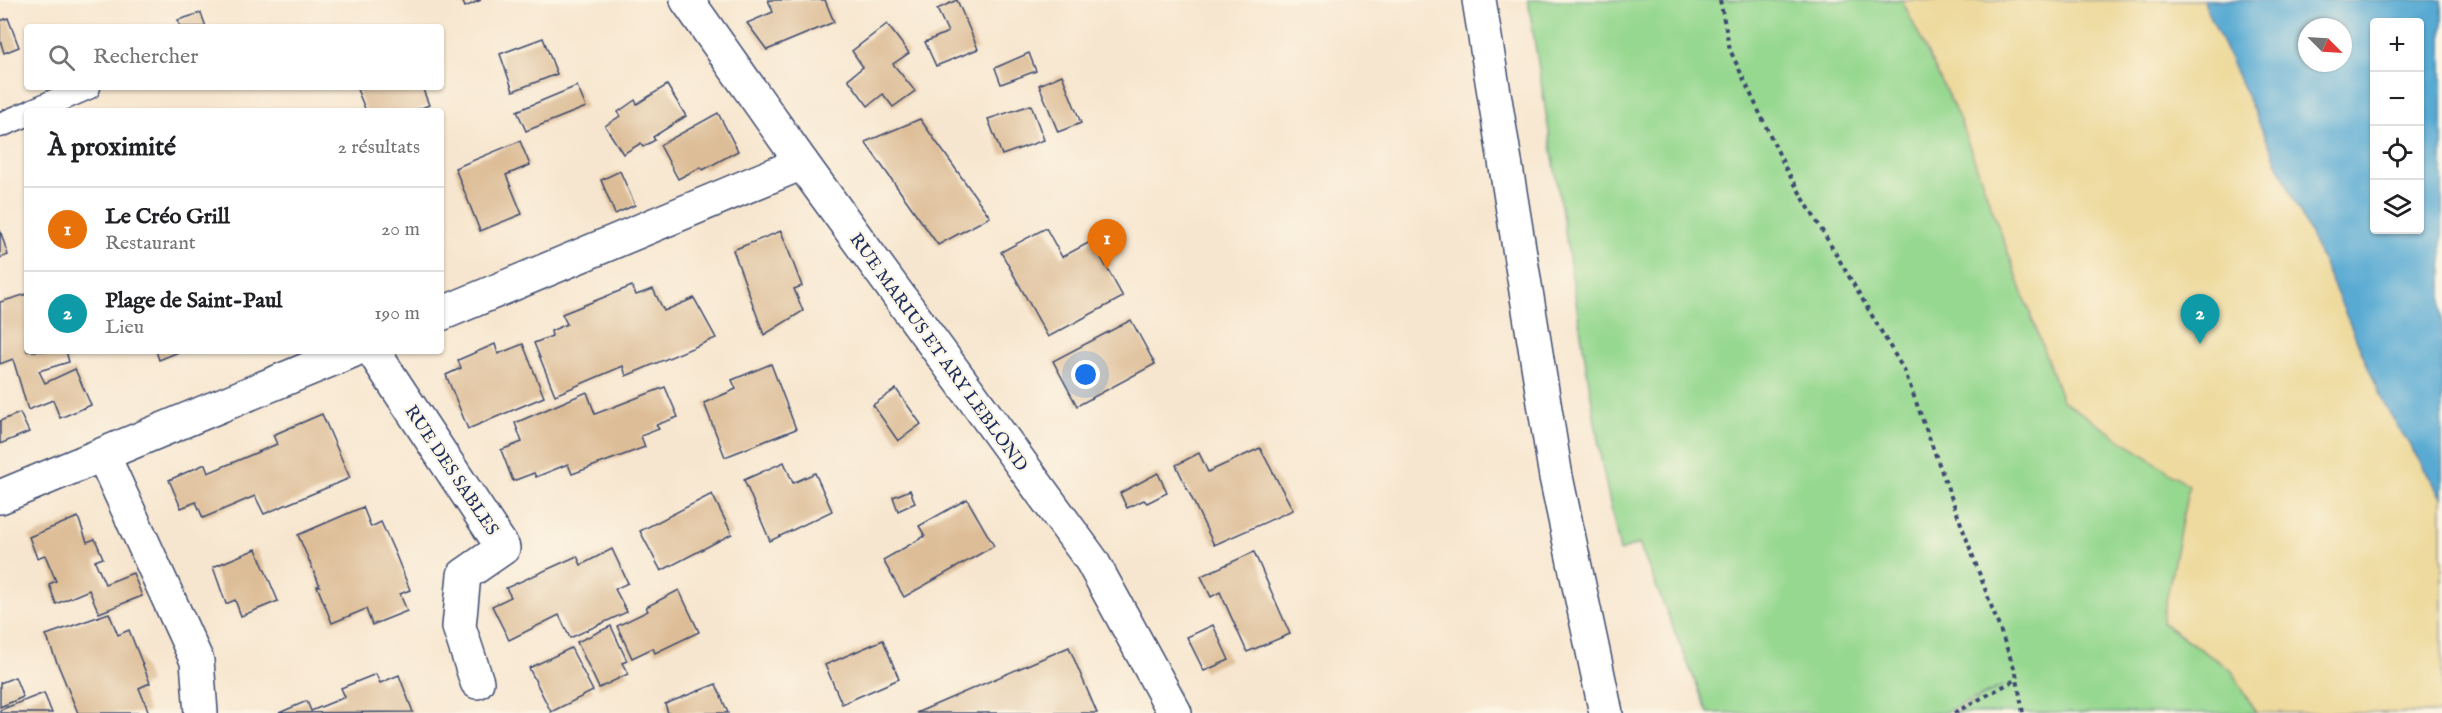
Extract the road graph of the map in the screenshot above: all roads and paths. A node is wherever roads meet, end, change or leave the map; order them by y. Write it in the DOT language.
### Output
graph roads {
  1 [pos="687,0"];
  2 [pos="1479,0"];
  3 [pos="1720,0"];
  4 [pos="81,90"];
  5 [pos="40,108"];
  6 [pos="24,115"];
  7 [pos="0,125"];
  8 [pos="802,163"];
  9 [pos="444,313"];
  10 [pos="345,354"];
  11 [pos="375,354"];
  12 [pos="103,455"];
  13 [pos="0,497"];
  14 [pos="2015,680"];
  15 [pos="477,682"];
  16 [pos="201,713"];
  17 [pos="1176,713"];
  18 [pos="1606,713"];
  19 [pos="1954,713"];
  20 [pos="2023,713"];
  1 -- 8 [label="street, RUE MARIUS ET ARY LEBLOND"];
  2 -- 18 [label="street"];
  3 -- 20 [label="path"];
  4 -- 5 [label="lane"];
  6 -- 7 [label="lane"];
  8 -- 9 [label="street"];
  8 -- 17 [label="street, RUE MARIUS ET ARY LEBLOND"];
  10 -- 12 [label="street"];
  11 -- 15 [label="street, RUE DES SABLES"];
  12 -- 13 [label="street"];
  12 -- 16 [label="street"];
  14 -- 19 [label="path"];
}
